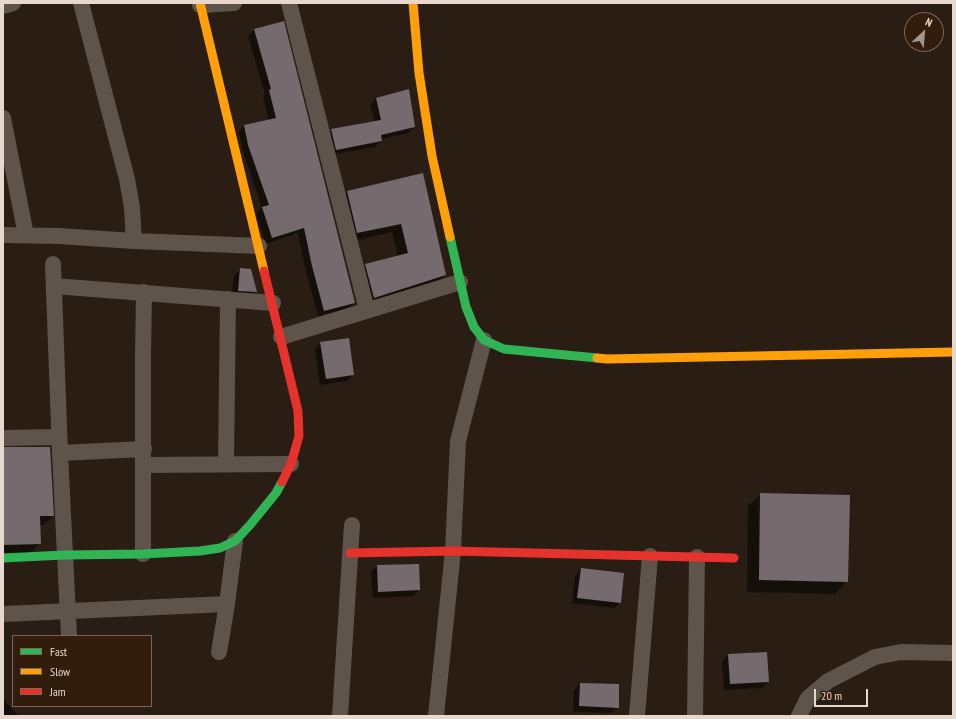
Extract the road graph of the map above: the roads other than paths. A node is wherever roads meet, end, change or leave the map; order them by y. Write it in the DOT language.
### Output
graph roads {
  1 [pos="13,3"];
  2 [pos="81,3"];
  3 [pos="234,3"];
  4 [pos="289,3"];
  5 [pos="413,3"];
  6 [pos="200,4"];
  7 [pos="3,6"];
  8 [pos="3,118"];
  9 [pos="3,235"];
  10 [pos="26,235"];
  11 [pos="134,241"];
  12 [pos="259,246"];
  13 [pos="53,264"];
  14 [pos="460,282"];
  15 [pos="54,286"];
  16 [pos="144,292"];
  17 [pos="228,299"];
  18 [pos="273,303"];
  19 [pos="367,310"];
  20 [pos="281,337"];
  21 [pos="484,340"];
  22 [pos="953,352"];
  23 [pos="59,437"];
  24 [pos="3,438"];
  25 [pos="60,453"];
  26 [pos="144,457"];
  27 [pos="226,464"];
  28 [pos="291,464"];
  29 [pos="352,525"];
  30 [pos="235,541"];
  31 [pos="350,552"];
  32 [pos="453,552"];
  33 [pos="143,554"];
  34 [pos="64,555"];
  35 [pos="650,556"];
  36 [pos="697,557"];
  37 [pos="3,558"];
  38 [pos="734,558"];
  39 [pos="227,604"];
  40 [pos="68,611"];
  41 [pos="3,614"];
  42 [pos="69,635"];
  43 [pos="219,652"];
  44 [pos="953,653"];
  45 [pos="340,716"];
  46 [pos="436,716"];
  47 [pos="637,716"];
  48 [pos="695,716"];
  49 [pos="799,716"];
  1 -- 7 [label="street"];
  2 -- 11 [label="street"];
  3 -- 6 [label="street"];
  4 -- 19 [label="street"];
  5 -- 14 [label="street"];
  6 -- 12 [label="street"];
  8 -- 10 [label="street"];
  9 -- 10 [label="street"];
  10 -- 11 [label="street"];
  11 -- 12 [label="street"];
  12 -- 18 [label="street"];
  13 -- 15 [label="street"];
  14 -- 19 [label="street"];
  14 -- 21 [label="street"];
  15 -- 16 [label="street"];
  15 -- 23 [label="street"];
  16 -- 17 [label="street"];
  16 -- 26 [label="street"];
  17 -- 18 [label="street"];
  17 -- 27 [label="street"];
  18 -- 20 [label="street"];
  19 -- 20 [label="street"];
  20 -- 28 [label="street"];
  21 -- 22 [label="street"];
  21 -- 32 [label="street"];
  23 -- 24 [label="street"];
  23 -- 25 [label="street"];
  25 -- 26 [label="street"];
  25 -- 34 [label="street"];
  26 -- 27 [label="street"];
  26 -- 33 [label="street"];
  27 -- 28 [label="street"];
  28 -- 30 [label="street"];
  29 -- 31 [label="street"];
  30 -- 33 [label="street"];
  30 -- 39 [label="street"];
  31 -- 32 [label="street"];
  31 -- 45 [label="street"];
  32 -- 35 [label="street"];
  32 -- 46 [label="street"];
  33 -- 34 [label="street"];
  34 -- 37 [label="street"];
  34 -- 40 [label="street"];
  35 -- 36 [label="street"];
  35 -- 47 [label="street"];
  36 -- 38 [label="street"];
  36 -- 48 [label="street"];
  39 -- 40 [label="street"];
  39 -- 43 [label="street"];
  40 -- 41 [label="street"];
  40 -- 42 [label="street"];
  44 -- 49 [label="street"];
}
